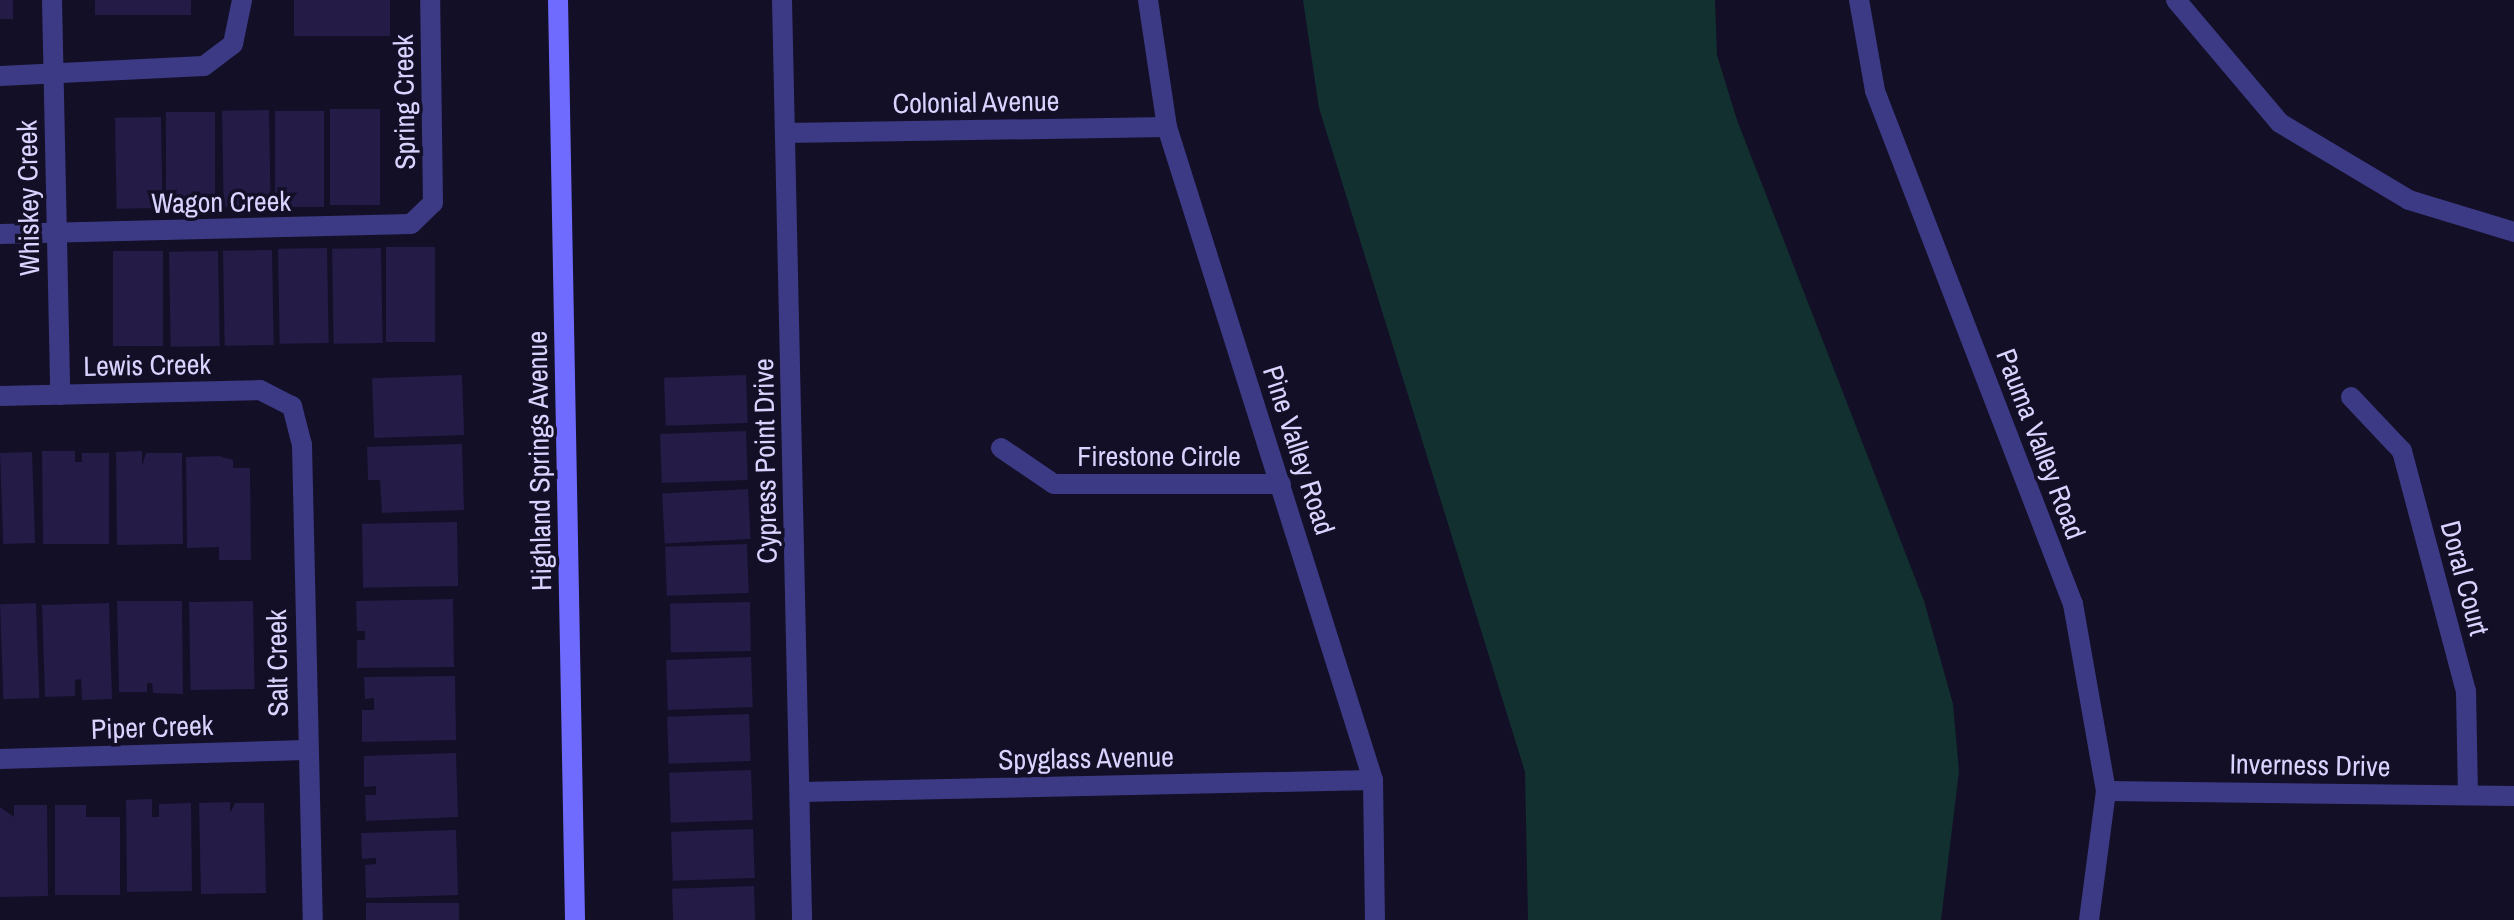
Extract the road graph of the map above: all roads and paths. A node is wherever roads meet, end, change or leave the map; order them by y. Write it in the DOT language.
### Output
graph roads {
  1 [pos="52,0"];
  2 [pos="242,0"];
  3 [pos="430,0"];
  4 [pos="558,0"];
  5 [pos="782,0"];
  6 [pos="1148,0"];
  7 [pos="1859,0"];
  8 [pos="2176,0"];
  9 [pos="53,75"];
  10 [pos="0,76"];
  11 [pos="1167,127"];
  12 [pos="786,133"];
  13 [pos="433,203"];
  14 [pos="2514,232"];
  15 [pos="57,233"];
  16 [pos="0,234"];
  17 [pos="60,395"];
  18 [pos="0,396"];
  19 [pos="2351,397"];
  20 [pos="292,406"];
  21 [pos="1001,448"];
  22 [pos="1281,484"];
  23 [pos="306,750"];
  24 [pos="0,759"];
  25 [pos="1373,780"];
  26 [pos="2106,791"];
  27 [pos="800,792"];
  28 [pos="2468,795"];
  29 [pos="2514,796"];
  30 [pos="313,920"];
  31 [pos="575,920"];
  32 [pos="802,920"];
  33 [pos="1375,920"];
  34 [pos="2089,920"];
  1 -- 9 [label="street, Whiskey Creek"];
  2 -- 9 [label="street"];
  3 -- 13 [label="street, Spring Creek"];
  4 -- 31 [label="street, Highland Springs Avenue"];
  5 -- 12 [label="street, Cypress Point Drive"];
  6 -- 11 [label="street, Pine Valley Road"];
  7 -- 26 [label="street, Pauma Valley Road"];
  8 -- 14 [label="street"];
  9 -- 10 [label="street"];
  9 -- 15 [label="street, Whiskey Creek"];
  11 -- 12 [label="street, Colonial Avenue"];
  11 -- 22 [label="street, Pine Valley Road"];
  12 -- 27 [label="street, Cypress Point Drive"];
  13 -- 15 [label="street, Wagon Creek"];
  15 -- 16 [label="street, Wagon Creek"];
  15 -- 17 [label="street, Whiskey Creek"];
  17 -- 18 [label="street, Lewis Creek"];
  17 -- 20 [label="street, Lewis Creek"];
  19 -- 28 [label="street, Doral Court"];
  20 -- 23 [label="street, Salt Creek"];
  21 -- 22 [label="street, Firestone Circle"];
  22 -- 25 [label="street, Pine Valley Road"];
  23 -- 24 [label="street, Piper Creek"];
  23 -- 30 [label="street, Salt Creek"];
  25 -- 27 [label="street, Spyglass Avenue"];
  25 -- 33 [label="street, Pine Valley Road"];
  26 -- 28 [label="street, Inverness Drive"];
  26 -- 34 [label="street, Pauma Valley Road"];
  27 -- 32 [label="street, Cypress Point Drive"];
  28 -- 29 [label="street, Inverness Drive"];
}
